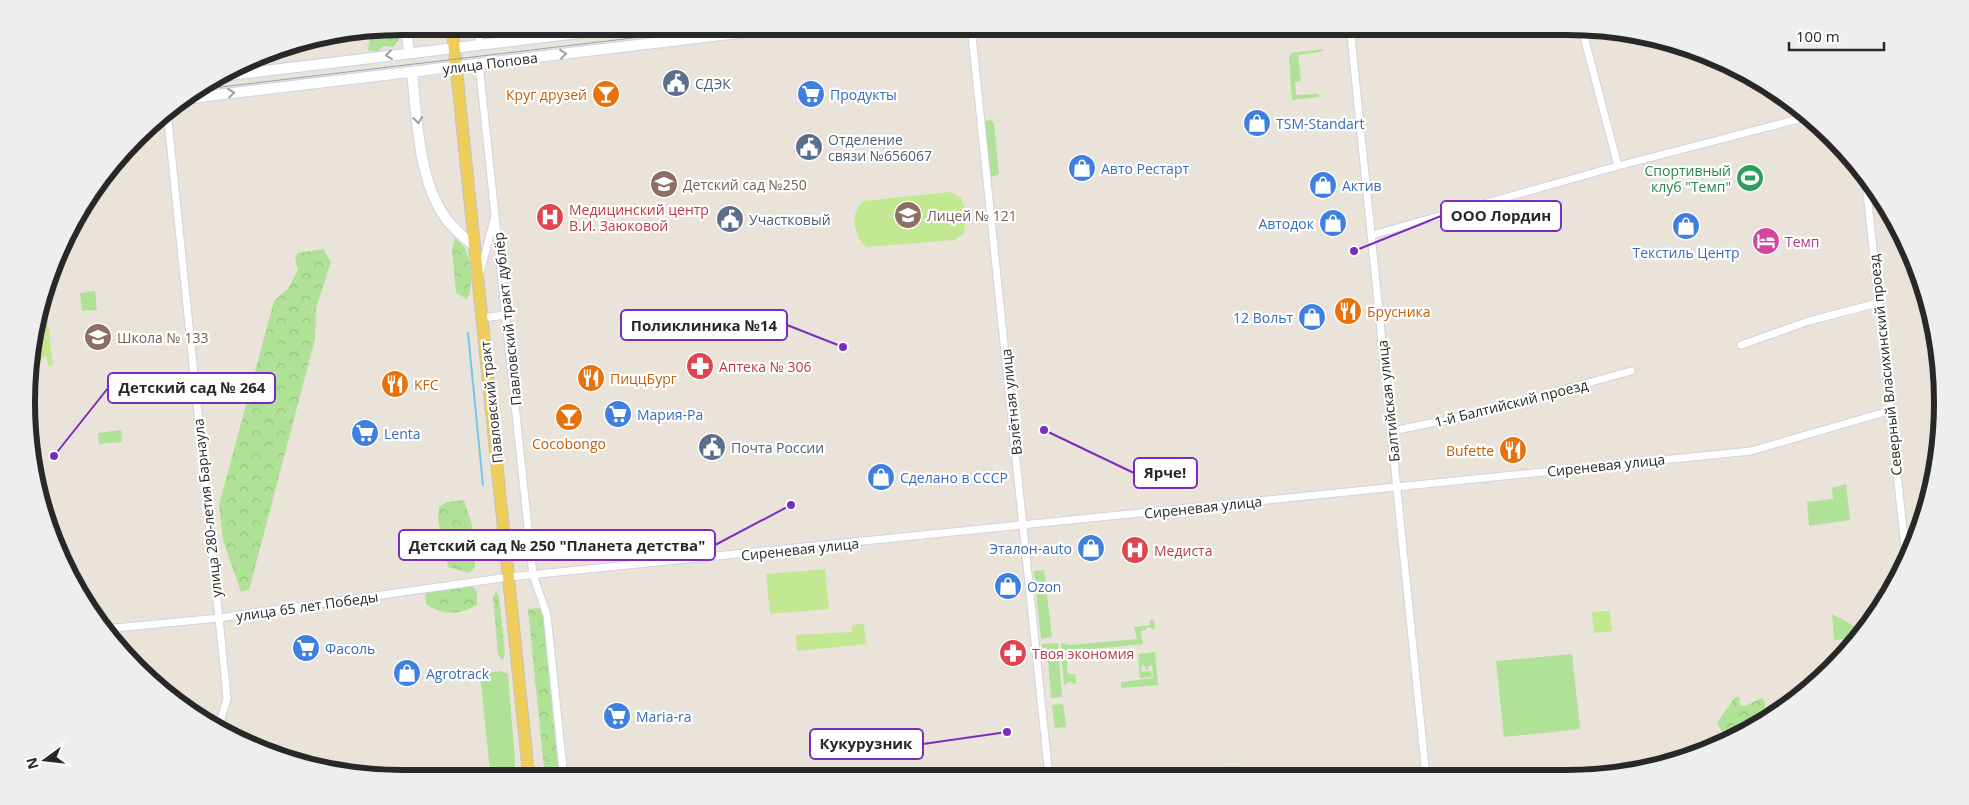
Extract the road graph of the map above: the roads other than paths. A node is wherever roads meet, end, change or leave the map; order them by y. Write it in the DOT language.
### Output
graph roads {
  1 [pos="407,35"];
  2 [pos="453,35"];
  3 [pos="479,35"];
  4 [pos="562,35"];
  5 [pos="673,35"];
  6 [pos="723,35"];
  7 [pos="972,35"];
  8 [pos="1351,35"];
  9 [pos="1584,36"];
  10 [pos="674,41"];
  11 [pos="480,45"];
  12 [pos="455,48"];
  13 [pos="410,53"];
  14 [pos="480,64"];
  15 [pos="457,67"];
  16 [pos="254,72"];
  17 [pos="412,72"];
  18 [pos="238,74"];
  19 [pos="256,90"];
  20 [pos="198,97"];
  21 [pos="1800,119"];
  22 [pos="168,120"];
  23 [pos="1618,166"];
  24 [pos="1867,191"];
  25 [pos="496,211"];
  26 [pos="1372,235"];
  27 [pos="475,247"];
  28 [pos="478,280"];
  29 [pos="1878,303"];
  30 [pos="506,315"];
  31 [pos="482,318"];
  32 [pos="1741,345"];
  33 [pos="1631,371"];
  34 [pos="1892,410"];
  35 [pos="1392,431"];
  36 [pos="1397,487"];
  37 [pos="1024,526"];
  38 [pos="1905,545"];
  39 [pos="533,575"];
  40 [pos="509,577"];
  41 [pos="219,618"];
  42 [pos="113,628"];
  43 [pos="220,721"];
  44 [pos="528,770"];
  45 [pos="563,770"];
  46 [pos="1048,770"];
  47 [pos="1425,770"];
  1 -- 13 [label="main road"];
  2 -- 12 [label="main road, Павловский тракт"];
  3 -- 11 [label="street"];
  4 -- 11 [label="main road, улица Попова"];
  5 -- 10 [label="main road"];
  6 -- 10 [label="main road, улица Попова"];
  7 -- 37 [label="street, Взлётная улица"];
  8 -- 26 [label="street, Балтийская улица"];
  9 -- 23 [label="street"];
  14 -- 10 [label="main road, улица Попова, one-way"];
  11 -- 12 [label="main road, улица Попова"];
  12 -- 13 [label="main road, улица Попова"];
  12 -- 15 [label="main road, Павловский тракт"];
  13 -- 16 [label="main road, улица Попова, one-way"];
  14 -- 15 [label="main road, улица Попова"];
  14 -- 25 [label="street, Павловский тракт дублёр"];
  15 -- 17 [label="main road, улица Попова"];
  15 -- 27 [label="main road, Павловский тракт"];
  16 -- 18 [label="main road, улица Попова"];
  16 -- 19 [label="main road"];
  17 -- 19 [label="main road, улица Попова"];
  17 -- 27 [label="main road, one-way"];
  20 -- 19 [label="main road, улица Попова, one-way"];
  21 -- 23 [label="street"];
  22 -- 41 [label="street, улица 280-летия Барнаула"];
  23 -- 26 [label="street"];
  24 -- 29 [label="street, Северный Власихинский проезд"];
  25 -- 28 [label="street"];
  25 -- 30 [label="street, Павловский тракт дублёр"];
  26 -- 35 [label="street, Балтийская улица"];
  27 -- 28 [label="main road, Павловский тракт"];
  28 -- 31 [label="main road, Павловский тракт"];
  29 -- 32 [label="street"];
  29 -- 34 [label="street, Северный Власихинский проезд"];
  30 -- 31 [label="street"];
  30 -- 39 [label="street, Павловский тракт дублёр"];
  31 -- 40 [label="main road, Павловский тракт"];
  33 -- 35 [label="street, 1-й Балтийский проезд"];
  34 -- 36 [label="street, Сиреневая улица"];
  34 -- 38 [label="street, Северный Власихинский проезд"];
  35 -- 36 [label="street, Балтийская улица"];
  36 -- 37 [label="street, Сиреневая улица"];
  36 -- 47 [label="street, Балтийская улица"];
  37 -- 39 [label="street, Сиреневая улица"];
  37 -- 46 [label="street, Взлётная улица"];
  39 -- 40 [label="street, Сиреневая улица"];
  39 -- 45 [label="street, Павловский тракт дублёр"];
  40 -- 41 [label="street, улица 65 лет Победы"];
  40 -- 44 [label="main road, Павловский тракт"];
  41 -- 42 [label="street, улица 65 лет Победы"];
  41 -- 43 [label="street, улица 280-летия Барнаула"];
}
